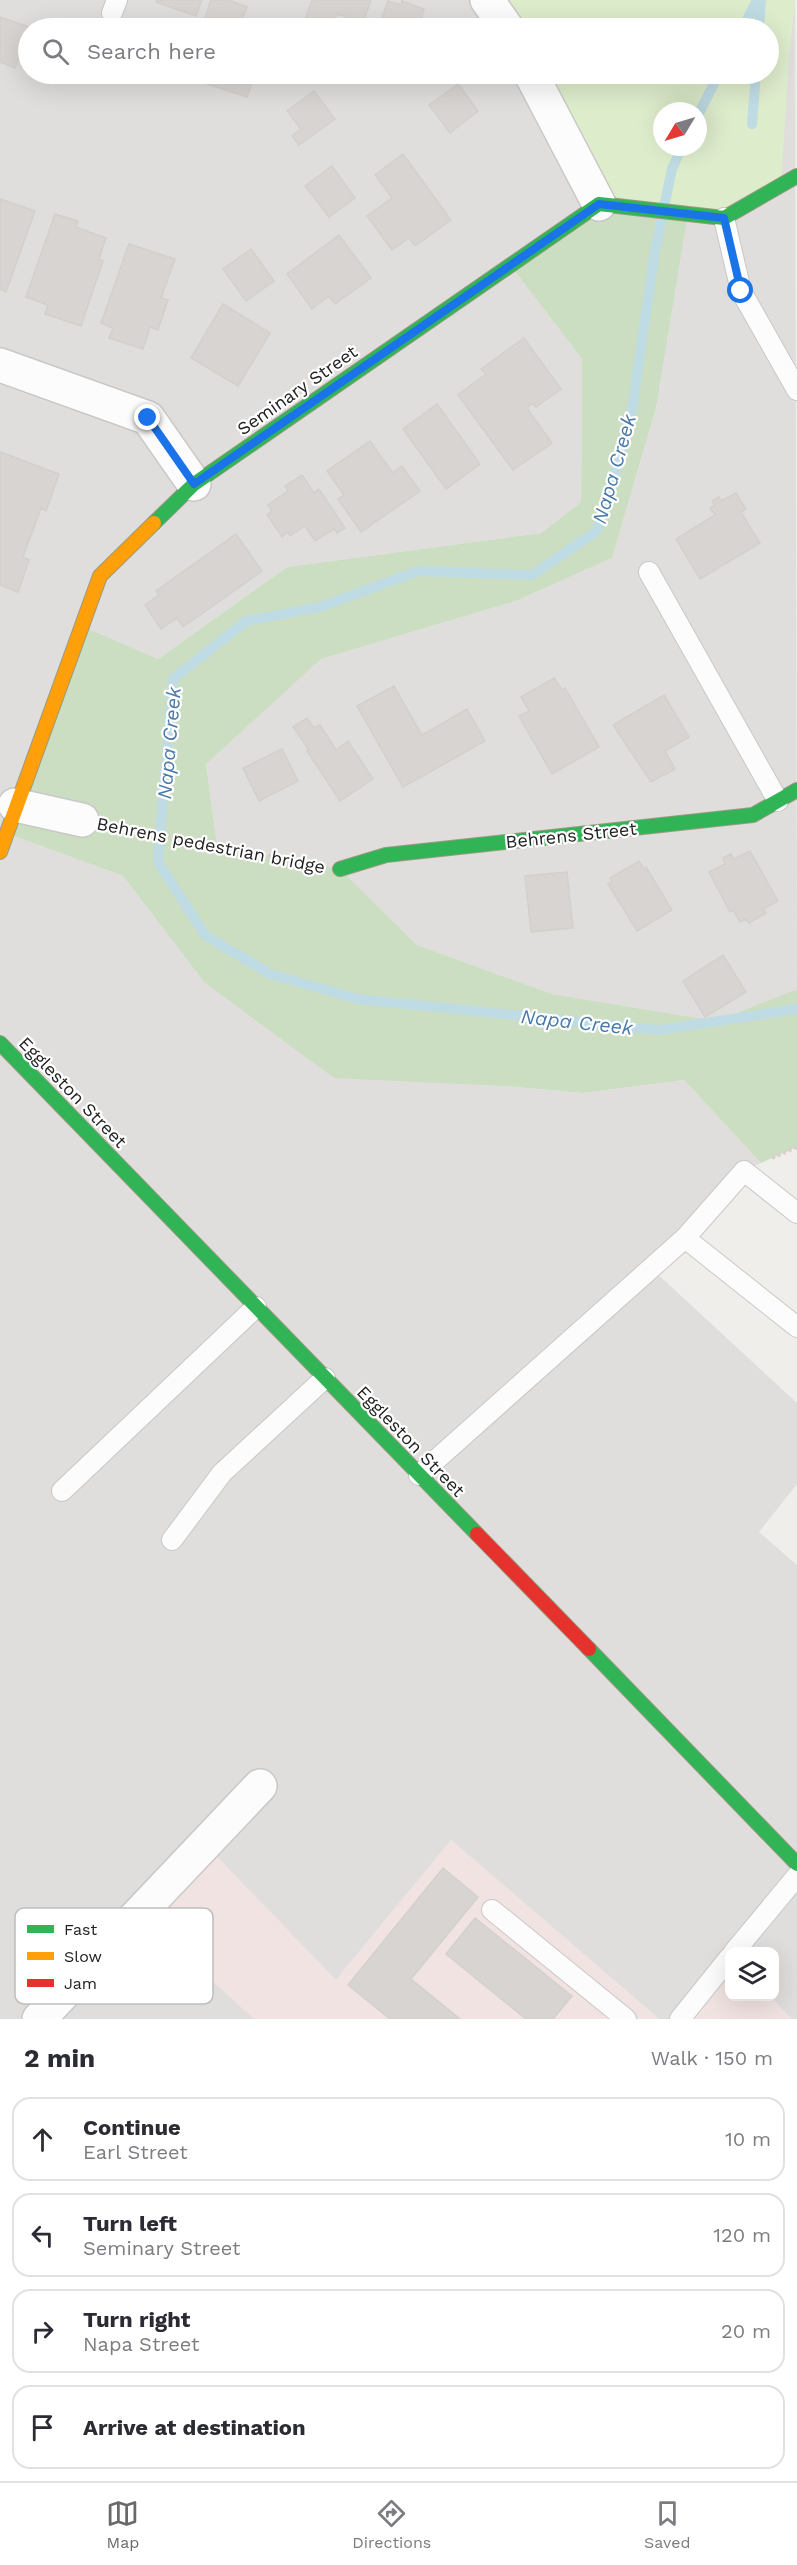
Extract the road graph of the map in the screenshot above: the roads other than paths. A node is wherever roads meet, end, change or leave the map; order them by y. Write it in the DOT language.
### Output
graph roads {
  1 [pos="488,0"];
  2 [pos="500,18"];
  3 [pos="537,84"];
  4 [pos="797,176"];
  5 [pos="610,205"];
  6 [pos="716,217"];
  7 [pos="0,365"];
  8 [pos="797,390"];
  9 [pos="194,484"];
  10 [pos="649,572"];
  11 [pos="797,790"];
  12 [pos="778,801"];
  13 [pos="15,806"];
  14 [pos="82,820"];
  15 [pos="0,852"];
  16 [pos="340,869"];
  17 [pos="0,1043"];
  18 [pos="797,1213"];
  19 [pos="685,1238"];
  20 [pos="256,1307"];
  21 [pos="797,1327"];
  22 [pos="324,1378"];
  23 [pos="419,1475"];
  24 [pos="63,1491"];
  25 [pos="172,1540"];
  26 [pos="260,1786"];
  27 [pos="797,1864"];
  28 [pos="797,1876"];
  29 [pos="144,1908"];
  30 [pos="492,1910"];
  31 [pos="738,1947"];
  32 [pos="725,1962"];
  33 [pos="53,2004"];
  34 [pos="39,2019"];
  35 [pos="626,2019"];
  36 [pos="680,2019"];
  1 -- 2 [label="street"];
  3 -- 5 [label="street"];
  4 -- 6 [label="street"];
  5 -- 6 [label="street"];
  5 -- 9 [label="street, Seminary Street"];
  6 -- 8 [label="lane"];
  7 -- 9 [label="street"];
  9 -- 13 [label="street, Seminary Street"];
  10 -- 12 [label="lane"];
  11 -- 12 [label="street, Behrens Street"];
  12 -- 16 [label="street, Behrens Street"];
  13 -- 14 [label="street"];
  13 -- 15 [label="street, Seminary Street"];
  17 -- 20 [label="street, Eggleston Street"];
  18 -- 19 [label="lane"];
  19 -- 21 [label="lane"];
  19 -- 23 [label="lane"];
  20 -- 22 [label="street, Eggleston Street"];
  20 -- 24 [label="lane"];
  22 -- 23 [label="street, Eggleston Street"];
  22 -- 25 [label="lane"];
  23 -- 27 [label="street, Eggleston Street"];
  26 -- 29 [label="street"];
  28 -- 31 [label="lane"];
  30 -- 35 [label="lane"];
  32 -- 36 [label="lane"];
  33 -- 34 [label="street"];
}
